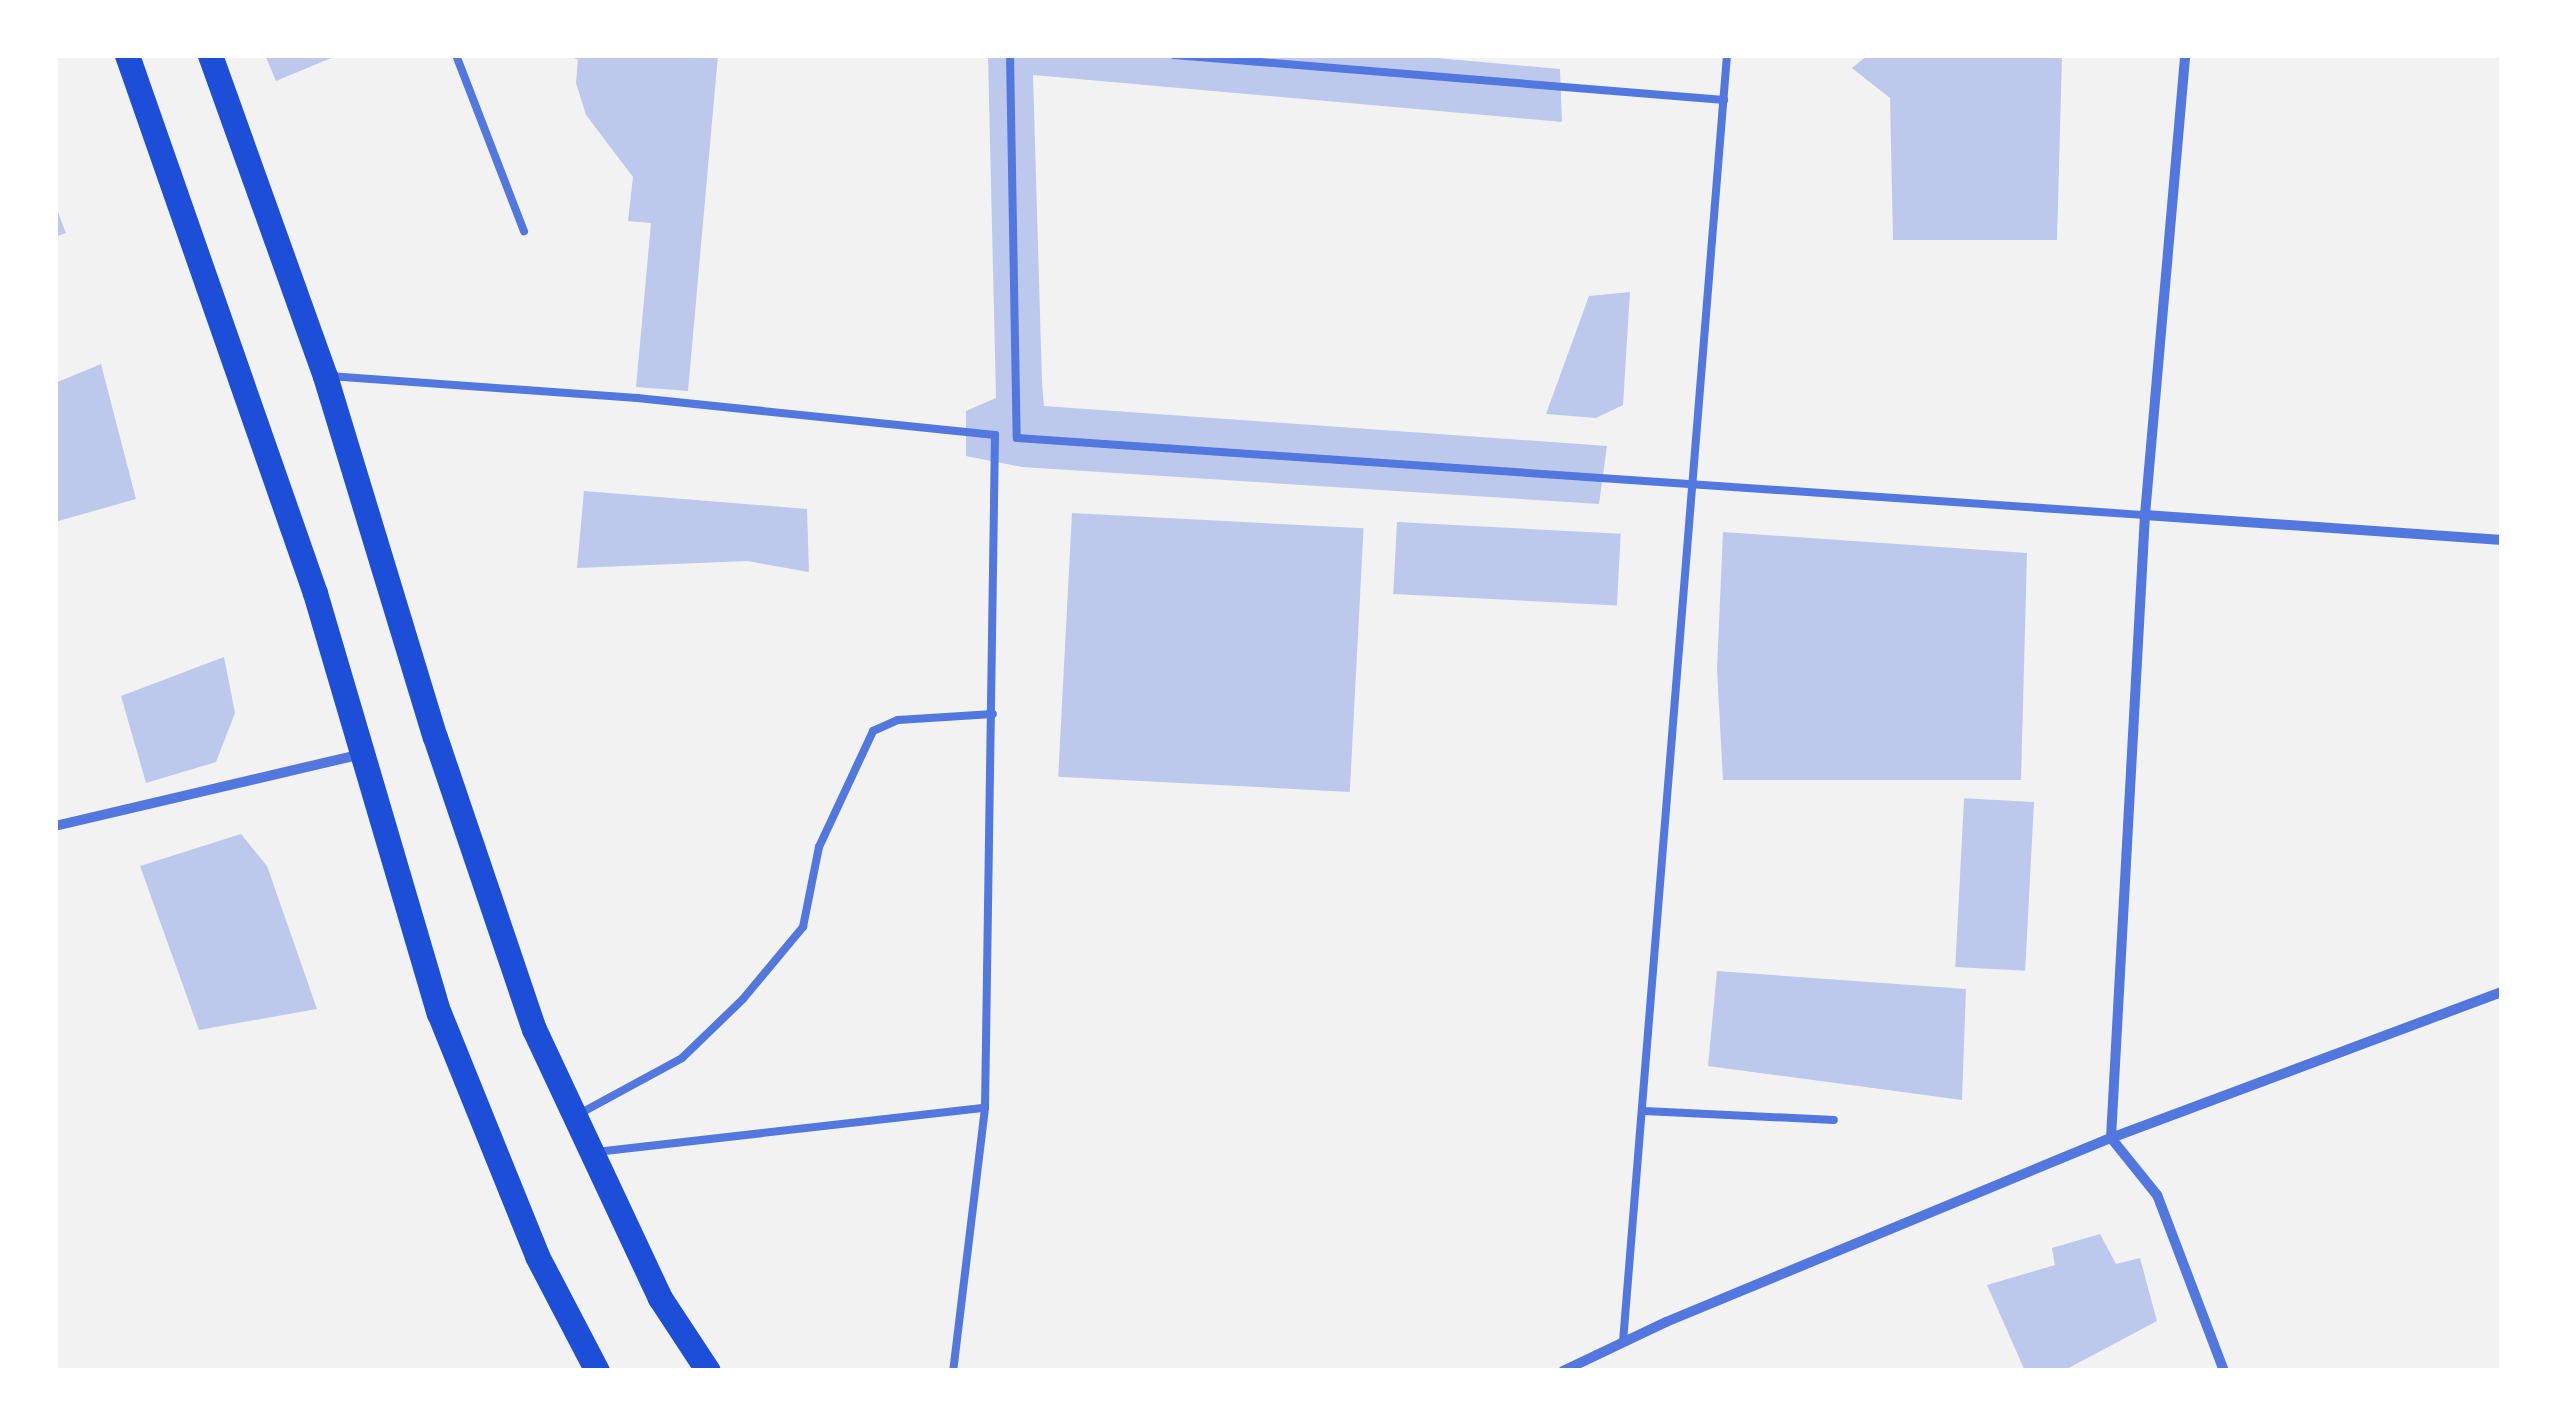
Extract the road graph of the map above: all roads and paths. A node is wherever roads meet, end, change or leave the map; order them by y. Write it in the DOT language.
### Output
graph roads {
  1 [pos="127,55"];
  2 [pos="210,55"];
  3 [pos="456,55"];
  4 [pos="1010,55"];
  5 [pos="1174,55"];
  6 [pos="1728,55"];
  7 [pos="2184,55"];
  8 [pos="1724,100"];
  9 [pos="524,231"];
  10 [pos="325,376"];
  11 [pos="995,435"];
  12 [pos="1017,438"];
  13 [pos="1693,487"];
  14 [pos="2145,515"];
  15 [pos="2502,540"];
  16 [pos="993,714"];
  17 [pos="367,753"];
  18 [pos="55,826"];
  19 [pos="2502,992"];
  20 [pos="985,1108"];
  21 [pos="1644,1111"];
  22 [pos="575,1116"];
  23 [pos="1834,1120"];
  24 [pos="2111,1138"];
  25 [pos="591,1152"];
  26 [pos="1622,1342"];
  27 [pos="597,1371"];
  28 [pos="708,1371"];
  29 [pos="953,1371"];
  30 [pos="1563,1371"];
  31 [pos="2224,1371"];
  1 -- 17 [label="main road"];
  2 -- 10 [label="main road"];
  3 -- 9 [label="lane"];
  4 -- 12 [label="lane"];
  5 -- 8 [label="lane"];
  6 -- 8 [label="lane"];
  7 -- 14 [label="street"];
  8 -- 13 [label="lane"];
  10 -- 11 [label="lane"];
  10 -- 22 [label="main road"];
  11 -- 12 [label="lane"];
  11 -- 16 [label="lane"];
  12 -- 13 [label="lane"];
  13 -- 14 [label="lane"];
  13 -- 21 [label="lane"];
  14 -- 15 [label="street"];
  14 -- 24 [label="street"];
  16 -- 20 [label="lane"];
  16 -- 22 [label="lane"];
  17 -- 18 [label="street"];
  17 -- 27 [label="main road"];
  19 -- 24 [label="street"];
  20 -- 25 [label="lane"];
  20 -- 29 [label="lane"];
  21 -- 23 [label="lane"];
  21 -- 26 [label="lane"];
  22 -- 25 [label="main road"];
  24 -- 26 [label="street"];
  24 -- 31 [label="street"];
  25 -- 28 [label="main road"];
  26 -- 30 [label="street"];
}
